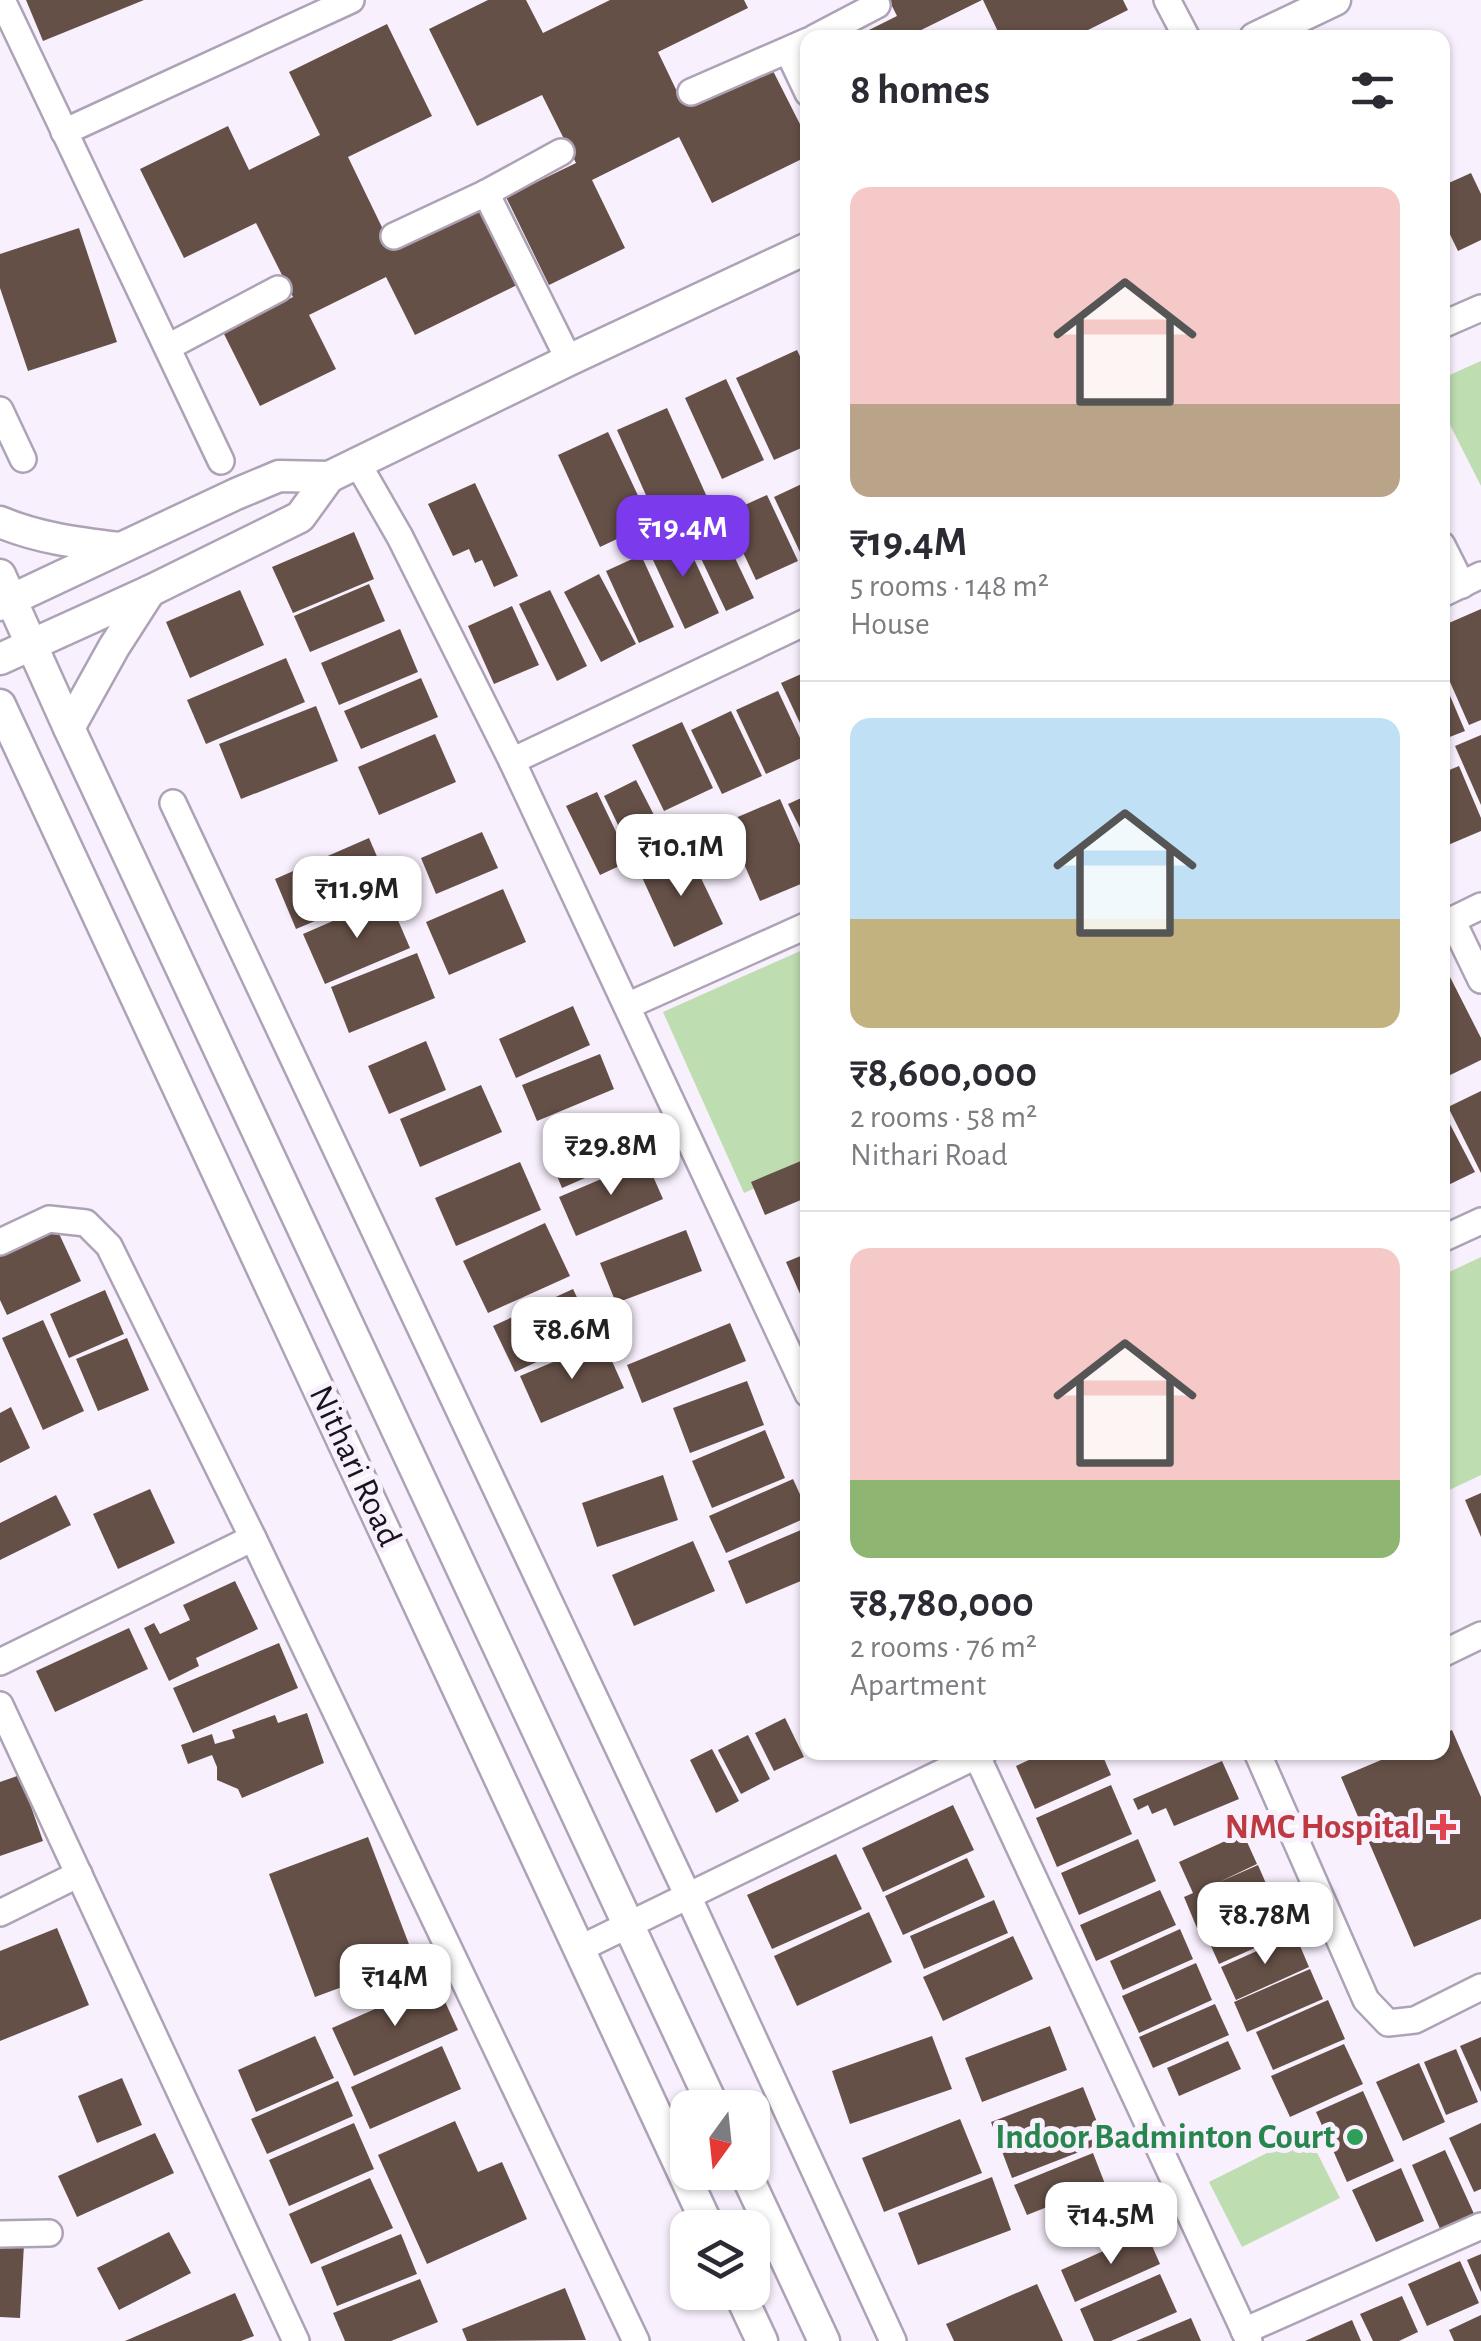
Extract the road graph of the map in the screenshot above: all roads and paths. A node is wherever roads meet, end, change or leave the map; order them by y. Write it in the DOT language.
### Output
graph roads {
  1 [pos="2,0"];
  2 [pos="351,0"];
  3 [pos="1167,0"];
  4 [pos="1335,0"];
  5 [pos="878,4"];
  6 [pos="828,30"];
  7 [pos="1182,30"];
  8 [pos="1272,30"];
  9 [pos="800,44"];
  10 [pos="692,92"];
  11 [pos="64,132"];
  12 [pos="561,152"];
  13 [pos="486,193"];
  14 [pos="394,236"];
  15 [pos="800,252"];
  16 [pos="278,290"];
  17 [pos="1481,308"];
  18 [pos="1450,322"];
  19 [pos="168,346"];
  20 [pos="569,360"];
  21 [pos="0,410"];
  22 [pos="23,459"];
  23 [pos="221,462"];
  24 [pos="358,464"];
  25 [pos="329,477"];
  26 [pos="0,522"];
  27 [pos="120,548"];
  28 [pos="1450,561"];
  29 [pos="1462,584"];
  30 [pos="150,591"];
  31 [pos="4,593"];
  32 [pos="800,625"];
  33 [pos="33,646"];
  34 [pos="0,659"];
  35 [pos="0,705"];
  36 [pos="69,728"];
  37 [pos="11,744"];
  38 [pos="512,761"];
  39 [pos="173,803"];
  40 [pos="1481,906"];
  41 [pos="1450,921"];
  42 [pos="1450,927"];
  43 [pos="800,930"];
  44 [pos="1481,980"];
  45 [pos="627,1006"];
  46 [pos="1481,1221"];
  47 [pos="1450,1235"];
  48 [pos="0,1242"];
  49 [pos="800,1377"];
  50 [pos="253,1538"];
  51 [pos="1481,1635"];
  52 [pos="1450,1650"];
  53 [pos="0,1662"];
  54 [pos="0,1705"];
  55 [pos="966,1760"];
  56 [pos="981,1760"];
  57 [pos="1261,1760"];
  58 [pos="79,1874"];
  59 [pos="688,1896"];
  60 [pos="0,1912"];
  61 [pos="629,1925"];
  62 [pos="579,1949"];
  63 [pos="1481,1987"];
  64 [pos="706,2090"];
  65 [pos="753,2190"];
  66 [pos="701,2210"];
  67 [pos="1481,2226"];
  68 [pos="50,2233"];
  69 [pos="0,2234"];
  70 [pos="747,2310"];
  71 [pos="1247,2336"];
  72 [pos="296,2341"];
  73 [pos="636,2341"];
  74 [pos="762,2341"];
  75 [pos="824,2341"];
  76 [pos="893,2341"];
  1 -- 11 [label="street"];
  2 -- 11 [label="street"];
  3 -- 7 [label="street"];
  4 -- 8 [label="street"];
  5 -- 6 [label="street"];
  9 -- 10 [label="street"];
  11 -- 19 [label="street"];
  12 -- 13 [label="street"];
  13 -- 14 [label="street"];
  13 -- 20 [label="street"];
  15 -- 20 [label="street"];
  16 -- 19 [label="street"];
  17 -- 18 [label="street"];
  19 -- 23 [label="street"];
  20 -- 24 [label="street"];
  21 -- 22 [label="street"];
  24 -- 25 [label="street"];
  24 -- 38 [label="street"];
  25 -- 27 [label="street"];
  25 -- 30 [label="street"];
  26 -- 27 [label="street"];
  27 -- 31 [label="street"];
  28 -- 29 [label="street"];
  30 -- 33 [label="street"];
  30 -- 36 [label="street"];
  31 -- 33 [label="street, Nithari Road"];
  32 -- 38 [label="street"];
  33 -- 34 [label="street"];
  33 -- 36 [label="street, Nithari Road"];
  35 -- 37 [label="street, Nithari Road"];
  36 -- 61 [label="street, Nithari Road"];
  37 -- 62 [label="street, Nithari Road"];
  38 -- 45 [label="street"];
  39 -- 59 [label="street"];
  40 -- 41 [label="street"];
  42 -- 44 [label="street"];
  43 -- 45 [label="street"];
  45 -- 49 [label="street"];
  46 -- 47 [label="street"];
  48 -- 50 [label="street"];
  50 -- 53 [label="street"];
  50 -- 73 [label="street"];
  51 -- 52 [label="street"];
  54 -- 58 [label="street"];
  55 -- 59 [label="street"];
  56 -- 71 [label="street"];
  57 -- 63 [label="street"];
  58 -- 60 [label="street"];
  58 -- 72 [label="street"];
  59 -- 61 [label="street"];
  59 -- 76 [label="street"];
  61 -- 62 [label="street"];
  61 -- 64 [label="street, Nithari Road"];
  62 -- 66 [label="street, Nithari Road"];
  65 -- 75 [label="street"];
  67 -- 71 [label="street"];
  68 -- 69 [label="street"];
  70 -- 74 [label="street"];
}
